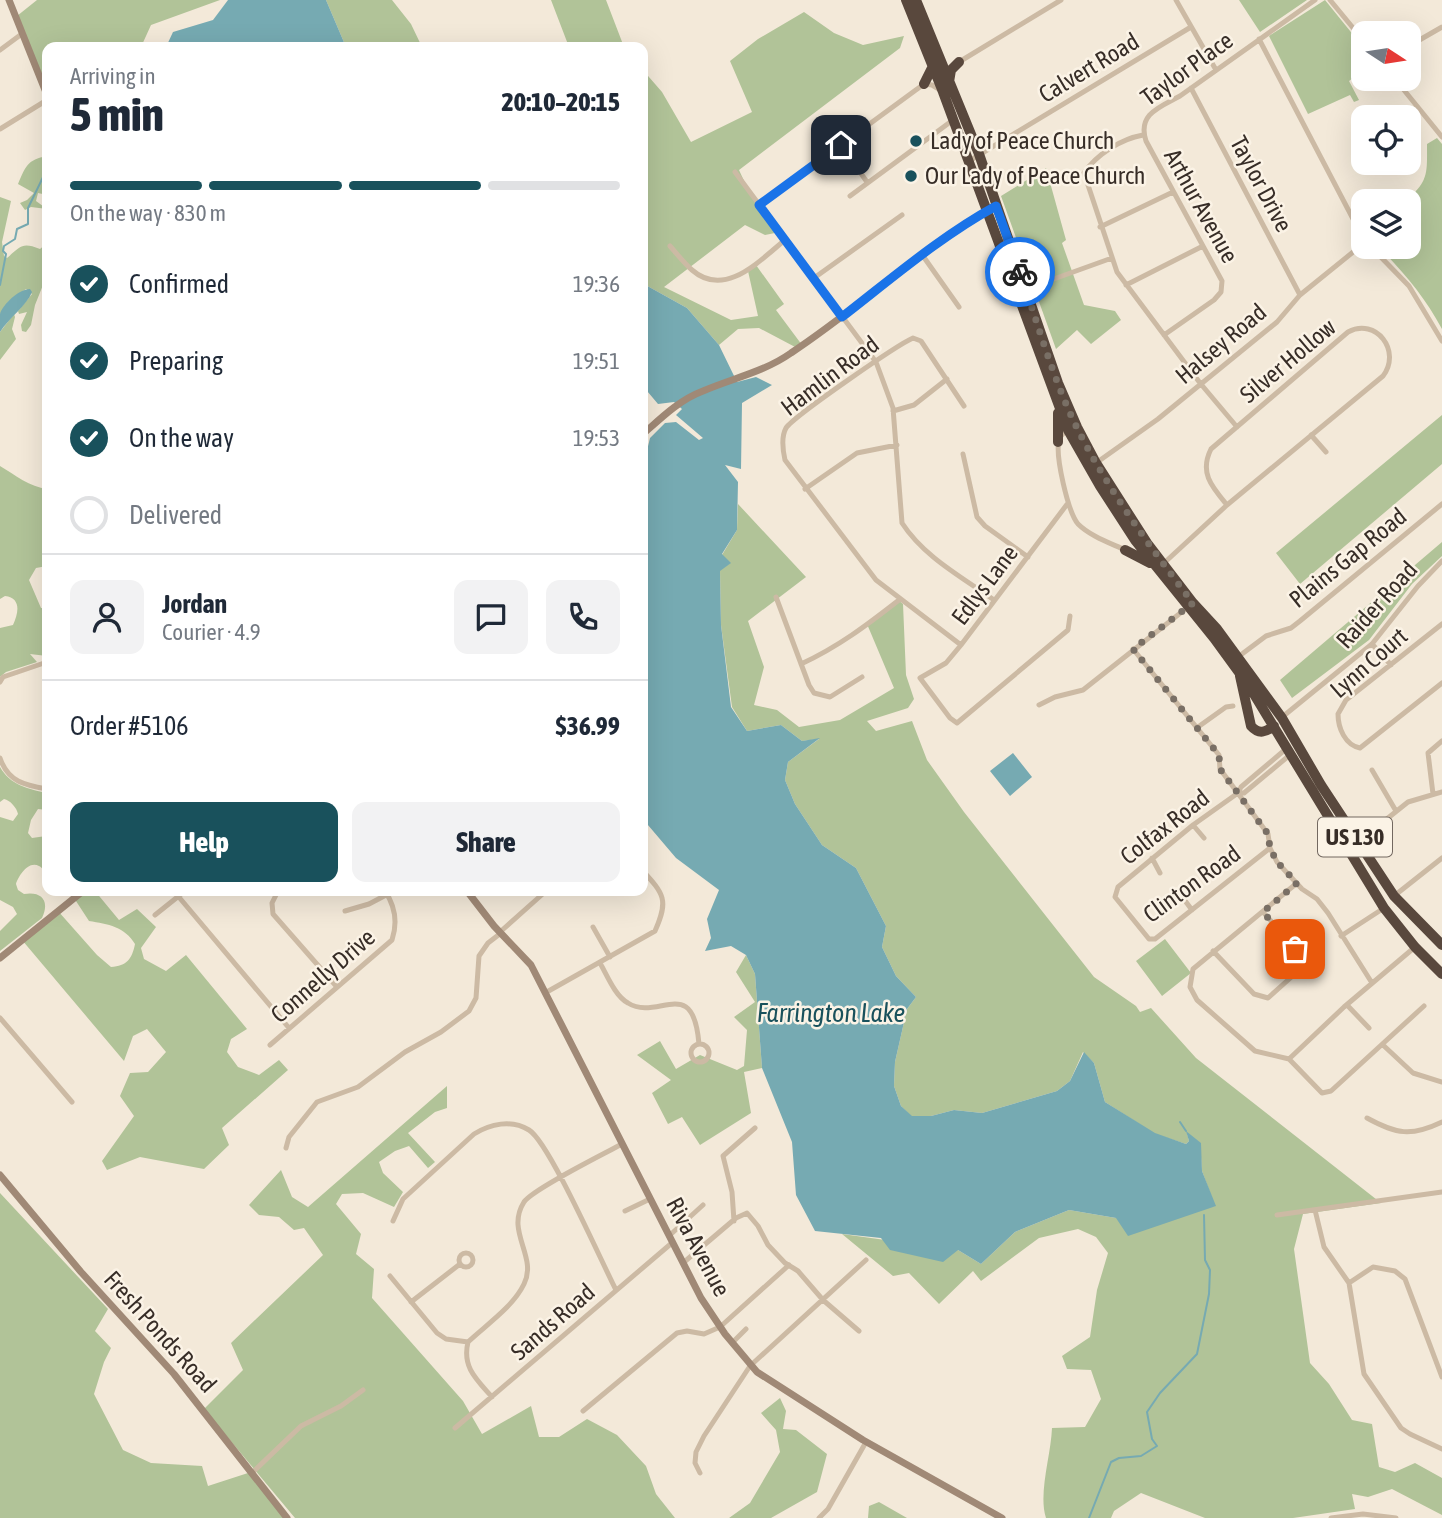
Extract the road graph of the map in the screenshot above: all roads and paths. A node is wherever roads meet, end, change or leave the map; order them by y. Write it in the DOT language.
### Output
graph roads {
  1 [pos="9,0"];
  2 [pos="906,0"];
  3 [pos="916,0"];
  4 [pos="1061,0"];
  5 [pos="1176,0"];
  6 [pos="1315,0"];
  7 [pos="1330,0"];
  8 [pos="1351,25"];
  9 [pos="1191,27"];
  10 [pos="1442,27"];
  11 [pos="23,33"];
  12 [pos="1259,39"];
  13 [pos="1421,39"];
  14 [pos="0,50"];
  15 [pos="939,56"];
  16 [pos="959,62"];
  17 [pos="938,70"];
  18 [pos="1216,70"];
  19 [pos="949,82"];
  20 [pos="42,84"];
  21 [pos="924,84"];
  22 [pos="1191,88"];
  23 [pos="1405,91"];
  24 [pos="943,92"];
  25 [pos="42,100"];
  26 [pos="953,120"];
  27 [pos="0,129"];
  28 [pos="1441,132"];
  29 [pos="1143,135"];
  30 [pos="841,145"];
  31 [pos="979,154"];
  32 [pos="969,161"];
  33 [pos="735,172"];
  34 [pos="867,183"];
  35 [pos="1173,192"];
  36 [pos="850,196"];
  37 [pos="759,205"];
  38 [pos="992,209"];
  39 [pos="902,215"];
  40 [pos="1351,215"];
  41 [pos="1101,227"];
  42 [pos="785,240"];
  43 [pos="670,246"];
  44 [pos="1203,246"];
  45 [pos="1351,254"];
  46 [pos="923,256"];
  47 [pos="1112,258"];
  48 [pos="1384,259"];
  49 [pos="814,278"];
  50 [pos="1126,285"];
  51 [pos="1026,289"];
  52 [pos="1300,295"];
  53 [pos="959,307"];
  54 [pos="842,317"];
  55 [pos="1164,335"];
  56 [pos="1442,341"];
  57 [pos="876,362"];
  58 [pos="947,379"];
  59 [pos="1200,383"];
  60 [pos="1057,402"];
  61 [pos="964,406"];
  62 [pos="893,411"];
  63 [pos="1073,427"];
  64 [pos="1237,427"];
  65 [pos="648,429"];
  66 [pos="1311,435"];
  67 [pos="1058,442"];
  68 [pos="897,445"];
  69 [pos="1326,452"];
  70 [pos="963,454"];
  71 [pos="1096,463"];
  72 [pos="804,489"];
  73 [pos="1069,503"];
  74 [pos="1442,504"];
  75 [pos="1227,505"];
  76 [pos="1135,540"];
  77 [pos="1125,550"];
  78 [pos="1028,557"];
  79 [pos="1442,561"];
  80 [pos="1158,565"];
  81 [pos="776,597"];
  82 [pos="899,600"];
  83 [pos="994,600"];
  84 [pos="1191,605"];
  85 [pos="1070,616"];
  86 [pos="1442,624"];
  87 [pos="1372,644"];
  88 [pos="961,645"];
  89 [pos="1133,649"];
  90 [pos="1238,657"];
  91 [pos="42,664"];
  92 [pos="801,664"];
  93 [pos="1391,665"];
  94 [pos="1239,672"];
  95 [pos="862,677"];
  96 [pos="0,682"];
  97 [pos="1442,683"];
  98 [pos="1039,705"];
  99 [pos="1233,706"];
  100 [pos="1278,722"];
  101 [pos="1198,727"];
  102 [pos="1442,741"];
  103 [pos="1289,751"];
  104 [pos="0,758"];
  105 [pos="1372,769"];
  106 [pos="42,788"];
  107 [pos="1442,792"];
  108 [pos="1238,793"];
  109 [pos="1433,794"];
  110 [pos="1396,811"];
  111 [pos="1193,825"];
  112 [pos="1204,838"];
  113 [pos="1358,842"];
  114 [pos="1270,848"];
  115 [pos="1152,858"];
  116 [pos="1442,858"];
  117 [pos="1160,873"];
  118 [pos="648,877"];
  119 [pos="1297,883"];
  120 [pos="77,896"];
  121 [pos="178,896"];
  122 [pos="276,896"];
  123 [pos="380,896"];
  124 [pos="388,896"];
  125 [pos="471,896"];
  126 [pos="540,896"];
  127 [pos="1394,896"];
  128 [pos="1183,898"];
  129 [pos="1384,908"];
  130 [pos="1192,909"];
  131 [pos="345,912"];
  132 [pos="1263,912"];
  133 [pos="155,915"];
  134 [pos="593,926"];
  135 [pos="1138,926"];
  136 [pos="500,932"];
  137 [pos="1341,936"];
  138 [pos="1442,945"];
  139 [pos="1415,947"];
  140 [pos="1213,951"];
  141 [pos="610,957"];
  142 [pos="0,958"];
  143 [pos="1442,959"];
  144 [pos="600,963"];
  145 [pos="1442,974"];
  146 [pos="1372,983"];
  147 [pos="337,987"];
  148 [pos="545,993"];
  149 [pos="1347,1004"];
  150 [pos="1424,1006"];
  151 [pos="0,1018"];
  152 [pos="289,1028"];
  153 [pos="1369,1028"];
  154 [pos="699,1044"];
  155 [pos="270,1045"];
  156 [pos="1383,1045"];
  157 [pos="1289,1059"];
  158 [pos="1442,1082"];
  159 [pos="72,1102"];
  160 [pos="1367,1118"];
  161 [pos="1442,1122"];
  162 [pos="755,1129"];
  163 [pos="622,1144"];
  164 [pos="286,1148"];
  165 [pos="0,1175"];
  166 [pos="560,1179"];
  167 [pos="1442,1192"];
  168 [pos="650,1199"];
  169 [pos="703,1205"];
  170 [pos="1315,1210"];
  171 [pos="625,1211"];
  172 [pos="1277,1215"];
  173 [pos="393,1221"];
  174 [pos="734,1221"];
  175 [pos="671,1239"];
  176 [pos="866,1260"];
  177 [pos="683,1263"];
  178 [pos="460,1264"];
  179 [pos="789,1265"];
  180 [pos="390,1276"];
  181 [pos="1349,1283"];
  182 [pos="616,1290"];
  183 [pos="823,1300"];
  184 [pos="411,1302"];
  185 [pos="720,1327"];
  186 [pos="746,1329"];
  187 [pos="859,1331"];
  188 [pos="468,1342"];
  189 [pos="732,1343"];
  190 [pos="750,1366"];
  191 [pos="1442,1377"];
  192 [pos="363,1390"];
  193 [pos="492,1397"];
  194 [pos="583,1411"];
  195 [pos="455,1428"];
  196 [pos="866,1442"];
  197 [pos="1442,1449"];
  198 [pos="252,1473"];
  199 [pos="700,1473"];
  200 [pos="287,1518"];
  201 [pos="819,1518"];
  202 [pos="1002,1518"];
  203 [pos="1331,1518"];
  204 [pos="1396,1518"];
  1 -- 11 [label="street"];
  2 -- 17 [label="highway, US 130"];
  3 -- 15 [label="highway, US 130"];
  4 -- 16 [label="street"];
  5 -- 9 [label="street"];
  6 -- 12 [label="street, Taylor Place"];
  7 -- 8 [label="street"];
  9 -- 18 [label="street"];
  9 -- 31 [label="street, Calvert Road"];
  10 -- 13 [label="street"];
  11 -- 14 [label="street"];
  11 -- 20 [label="street"];
  12 -- 18 [label="street, Taylor Place"];
  12 -- 40 [label="street"];
  15 -- 16 [label="highway"];
  15 -- 17 [label="highway, US 130"];
  16 -- 17 [label="street"];
  16 -- 19 [label="highway"];
  17 -- 19 [label="highway, US 130"];
  17 -- 21 [label="highway"];
  17 -- 24 [label="highway, US 130"];
  18 -- 22 [label="street, Taylor Place"];
  19 -- 31 [label="highway, US 130"];
  21 -- 24 [label="street"];
  21 -- 30 [label="street"];
  22 -- 29 [label="street, Taylor Place"];
  22 -- 52 [label="street, Taylor Drive"];
  23 -- 28 [label="street"];
  24 -- 26 [label="highway, US 130"];
  25 -- 27 [label="street"];
  26 -- 32 [label="highway, US 130"];
  26 -- 34 [label="street"];
  29 -- 35 [label="street, Arthur Avenue"];
  29 -- 41 [label="street, Taylor Place"];
  30 -- 34 [label="street"];
  30 -- 37 [label="street"];
  31 -- 32 [label="street, Calvert Road"];
  31 -- 38 [label="highway, US 130"];
  32 -- 38 [label="highway, US 130"];
  33 -- 37 [label="street"];
  34 -- 36 [label="street"];
  35 -- 41 [label="street"];
  35 -- 44 [label="street, Arthur Avenue"];
  37 -- 42 [label="street"];
  38 -- 46 [label="street"];
  38 -- 51 [label="highway, US 130"];
  38 -- 60 [label="highway, US 130"];
  39 -- 49 [label="street"];
  41 -- 47 [label="street"];
  42 -- 43 [label="street"];
  42 -- 49 [label="street"];
  44 -- 50 [label="street"];
  44 -- 55 [label="street, Arthur Avenue"];
  45 -- 52 [label="street, Halsey Road"];
  46 -- 53 [label="street"];
  46 -- 54 [label="street"];
  47 -- 50 [label="street"];
  47 -- 51 [label="street"];
  48 -- 56 [label="street"];
  49 -- 54 [label="street"];
  50 -- 55 [label="street"];
  51 -- 63 [label="highway, US 130"];
  52 -- 59 [label="street, Halsey Road"];
  54 -- 57 [label="street"];
  54 -- 65 [label="street"];
  55 -- 59 [label="street"];
  57 -- 58 [label="street, Hamlin Road"];
  57 -- 62 [label="street"];
  57 -- 72 [label="street, Hamlin Road"];
  58 -- 61 [label="street"];
  58 -- 62 [label="street"];
  59 -- 64 [label="street"];
  59 -- 71 [label="street, Halsey Road"];
  60 -- 63 [label="highway, US 130"];
  60 -- 67 [label="highway"];
  62 -- 68 [label="street"];
  63 -- 67 [label="street"];
  63 -- 71 [label="highway, US 130"];
  63 -- 76 [label="highway, US 130"];
  64 -- 66 [label="street, Silver Hollow"];
  64 -- 75 [label="street, Silver Hollow"];
  66 -- 69 [label="street"];
  66 -- 75 [label="street, Silver Hollow"];
  67 -- 73 [label="street"];
  68 -- 72 [label="street"];
  68 -- 83 [label="street"];
  70 -- 78 [label="street"];
  71 -- 80 [label="highway, US 130"];
  72 -- 82 [label="street"];
  73 -- 77 [label="street"];
  73 -- 78 [label="street, Edlys Lane"];
  74 -- 90 [label="street, Plains Gap Road"];
  75 -- 80 [label="street, Silver Hollow"];
  76 -- 77 [label="highway"];
  76 -- 80 [label="highway, US 130"];
  77 -- 80 [label="highway"];
  78 -- 83 [label="street, Edlys Lane"];
  79 -- 87 [label="street, Raider Road"];
  80 -- 84 [label="highway, US 130"];
  81 -- 92 [label="street"];
  82 -- 88 [label="street"];
  82 -- 92 [label="street"];
  83 -- 88 [label="street, Edlys Lane"];
  84 -- 89 [label="street"];
  84 -- 90 [label="highway, US 130"];
  84 -- 94 [label="highway, US 130"];
  85 -- 88 [label="street, Edlys Lane"];
  86 -- 93 [label="street, Lynn Court"];
  87 -- 93 [label="street"];
  87 -- 100 [label="street, Raider Road"];
  89 -- 98 [label="street"];
  89 -- 101 [label="street"];
  90 -- 100 [label="highway, US 130"];
  91 -- 96 [label="street"];
  92 -- 95 [label="street"];
  93 -- 97 [label="street, Lynn Court"];
  94 -- 100 [label="highway, US 130"];
  94 -- 100 [label="highway"];
  99 -- 101 [label="street"];
  100 -- 103 [label="highway, US 130"];
  100 -- 113 [label="highway, US 130"];
  101 -- 108 [label="street"];
  102 -- 109 [label="street"];
  103 -- 108 [label="street, Colfax Road"];
  103 -- 129 [label="highway, US 130"];
  104 -- 106 [label="street"];
  105 -- 110 [label="street"];
  107 -- 109 [label="street"];
  108 -- 111 [label="street, Colfax Road"];
  108 -- 114 [label="street"];
  109 -- 110 [label="street"];
  110 -- 113 [label="street"];
  111 -- 112 [label="street"];
  111 -- 115 [label="street, Colfax Road"];
  113 -- 127 [label="highway, US 130"];
  114 -- 119 [label="street"];
  114 -- 130 [label="street, Clinton Road"];
  115 -- 117 [label="street"];
  115 -- 135 [label="street, Colfax Road"];
  116 -- 127 [label="street"];
  118 -- 141 [label="street"];
  119 -- 132 [label="street"];
  119 -- 137 [label="street"];
  120 -- 142 [label="street"];
  121 -- 133 [label="street"];
  121 -- 152 [label="street"];
  122 -- 147 [label="street"];
  123 -- 131 [label="street"];
  124 -- 147 [label="street, Connelly Drive"];
  125 -- 136 [label="street, Riva Avenue"];
  126 -- 136 [label="street"];
  127 -- 138 [label="highway, US 130"];
  128 -- 130 [label="street"];
  129 -- 137 [label="street"];
  129 -- 139 [label="highway, US 130"];
  130 -- 135 [label="street, Clinton Road"];
  132 -- 140 [label="street"];
  132 -- 140 [label="street"];
  134 -- 141 [label="street"];
  136 -- 148 [label="street, Riva Avenue"];
  136 -- 164 [label="street"];
  137 -- 146 [label="street"];
  139 -- 143 [label="highway"];
  139 -- 145 [label="highway, US 130"];
  139 -- 146 [label="street"];
  140 -- 157 [label="street"];
  141 -- 144 [label="street"];
  144 -- 148 [label="street"];
  144 -- 154 [label="street"];
  146 -- 149 [label="street"];
  147 -- 152 [label="street, Connelly Drive"];
  148 -- 163 [label="street, Riva Avenue"];
  149 -- 153 [label="street"];
  149 -- 157 [label="street"];
  150 -- 156 [label="street"];
  151 -- 159 [label="street"];
  152 -- 155 [label="street, Connelly Drive"];
  156 -- 157 [label="street"];
  156 -- 158 [label="street"];
  160 -- 161 [label="street"];
  162 -- 174 [label="street"];
  163 -- 166 [label="street"];
  163 -- 168 [label="street, Riva Avenue"];
  165 -- 198 [label="street, Fresh Ponds Road"];
  166 -- 173 [label="street"];
  166 -- 182 [label="street"];
  166 -- 188 [label="street"];
  167 -- 170 [label="street"];
  168 -- 171 [label="street"];
  168 -- 175 [label="street, Riva Avenue"];
  169 -- 175 [label="street, Sands Road"];
  170 -- 172 [label="street"];
  170 -- 181 [label="street"];
  174 -- 177 [label="street"];
  174 -- 179 [label="street"];
  175 -- 177 [label="street, Riva Avenue"];
  175 -- 182 [label="street, Sands Road"];
  176 -- 183 [label="street"];
  177 -- 185 [label="street, Riva Avenue"];
  178 -- 184 [label="street"];
  179 -- 183 [label="street"];
  179 -- 185 [label="street"];
  180 -- 184 [label="street"];
  181 -- 191 [label="street"];
  181 -- 197 [label="street"];
  182 -- 193 [label="street, Sands Road"];
  183 -- 187 [label="street"];
  183 -- 190 [label="street"];
  184 -- 188 [label="street"];
  185 -- 189 [label="street, Riva Avenue"];
  185 -- 194 [label="street"];
  186 -- 189 [label="street"];
  188 -- 193 [label="street"];
  189 -- 190 [label="street, Riva Avenue"];
  190 -- 196 [label="street, Riva Avenue"];
  190 -- 199 [label="street"];
  192 -- 198 [label="street"];
  193 -- 195 [label="street, Sands Road"];
  196 -- 201 [label="street"];
  196 -- 202 [label="street, Riva Avenue"];
  198 -- 200 [label="street, Fresh Ponds Road"];
  203 -- 204 [label="street"];
}
